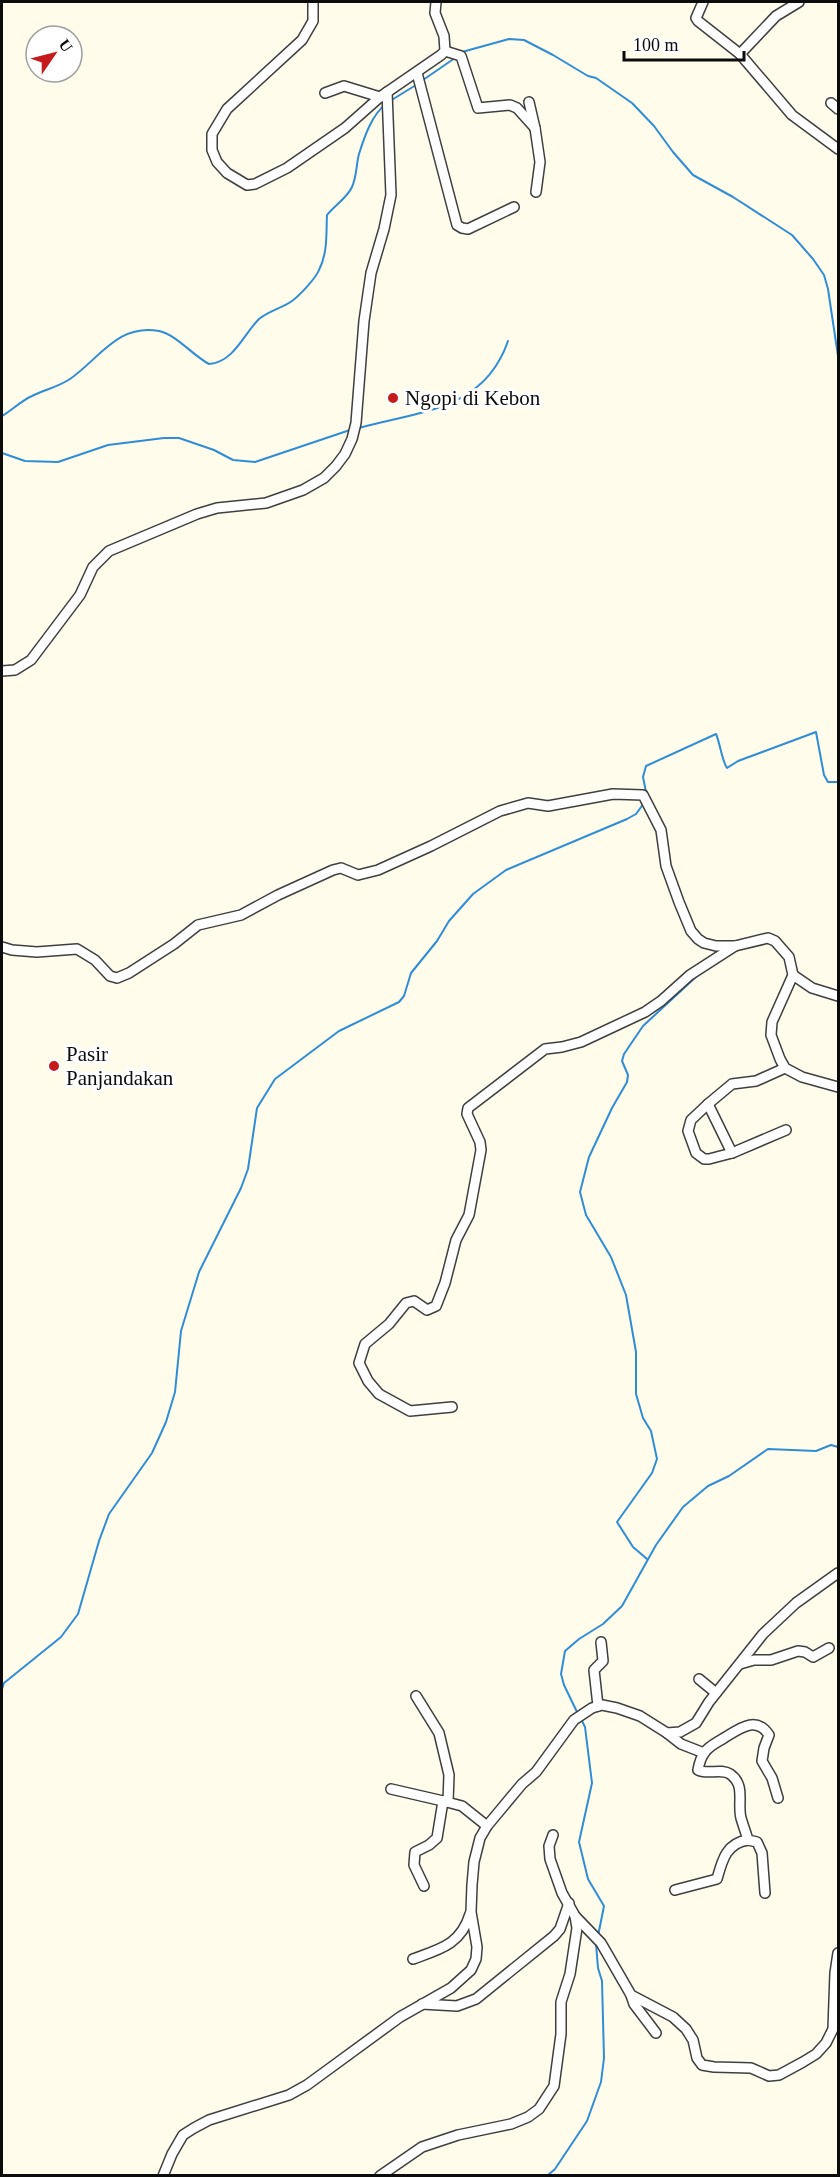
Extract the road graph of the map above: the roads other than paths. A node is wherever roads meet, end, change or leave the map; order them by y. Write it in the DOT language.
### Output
graph roads {
  1 [pos="313,2"];
  2 [pos="436,2"];
  3 [pos="703,2"];
  4 [pos="799,2"];
  5 [pos="445,51"];
  6 [pos="740,54"];
  7 [pos="417,73"];
  8 [pos="326,93"];
  9 [pos="383,95"];
  10 [pos="530,102"];
  11 [pos="536,128"];
  12 [pos="838,149"];
  13 [pos="536,192"];
  14 [pos="514,207"];
  15 [pos="2,671"];
  16 [pos="735,946"];
  17 [pos="2,947"];
  18 [pos="793,975"];
  19 [pos="838,996"];
  20 [pos="785,1068"];
  21 [pos="838,1087"];
  22 [pos="708,1104"];
  23 [pos="786,1130"];
  24 [pos="732,1153"];
  25 [pos="452,1407"];
  26 [pos="838,1573"];
  27 [pos="601,1642"];
  28 [pos="829,1648"];
  29 [pos="740,1664"];
  30 [pos="699,1679"];
  31 [pos="716,1693"];
  32 [pos="416,1696"];
  33 [pos="598,1706"];
  34 [pos="667,1733"];
  35 [pos="704,1753"];
  36 [pos="392,1789"];
  37 [pos="778,1798"];
  38 [pos="446,1802"];
  39 [pos="487,1826"];
  40 [pos="553,1835"];
  41 [pos="748,1840"];
  42 [pos="424,1886"];
  43 [pos="675,1890"];
  44 [pos="765,1893"];
  45 [pos="569,1903"];
  46 [pos="471,1912"];
  47 [pos="574,1916"];
  48 [pos="838,1953"];
  49 [pos="413,1959"];
  50 [pos="630,1995"];
  51 [pos="422,2004"];
  52 [pos="656,2033"];
  53 [pos="163,2175"];
  54 [pos="380,2175"];
  1 -- 9 [label="street"];
  2 -- 5 [label="street"];
  3 -- 6 [label="street"];
  4 -- 6 [label="street"];
  5 -- 7 [label="street"];
  5 -- 11 [label="street"];
  6 -- 12 [label="street"];
  7 -- 9 [label="street"];
  7 -- 14 [label="street"];
  8 -- 9 [label="street"];
  9 -- 15 [label="street"];
  10 -- 11 [label="street"];
  11 -- 13 [label="street"];
  16 -- 17 [label="street"];
  16 -- 18 [label="street"];
  16 -- 25 [label="street"];
  18 -- 19 [label="street"];
  18 -- 20 [label="street"];
  20 -- 21 [label="street"];
  20 -- 22 [label="street"];
  22 -- 24 [label="street"];
  22 -- 24 [label="street"];
  23 -- 24 [label="street"];
  26 -- 29 [label="street"];
  27 -- 33 [label="street"];
  28 -- 29 [label="street"];
  29 -- 31 [label="street"];
  30 -- 31 [label="street"];
  31 -- 34 [label="street"];
  32 -- 38 [label="street"];
  33 -- 34 [label="street"];
  33 -- 39 [label="street"];
  34 -- 35 [label="street"];
  35 -- 37 [label="street"];
  35 -- 41 [label="street"];
  36 -- 38 [label="street"];
  38 -- 39 [label="street"];
  38 -- 42 [label="street"];
  39 -- 46 [label="street"];
  40 -- 45 [label="street"];
  41 -- 43 [label="street"];
  41 -- 44 [label="street"];
  45 -- 47 [label="street"];
  45 -- 51 [label="street"];
  46 -- 49 [label="street"];
  46 -- 51 [label="street"];
  47 -- 50 [label="street"];
  47 -- 54 [label="street"];
  48 -- 50 [label="street"];
  50 -- 52 [label="street"];
  51 -- 53 [label="street"];
}
